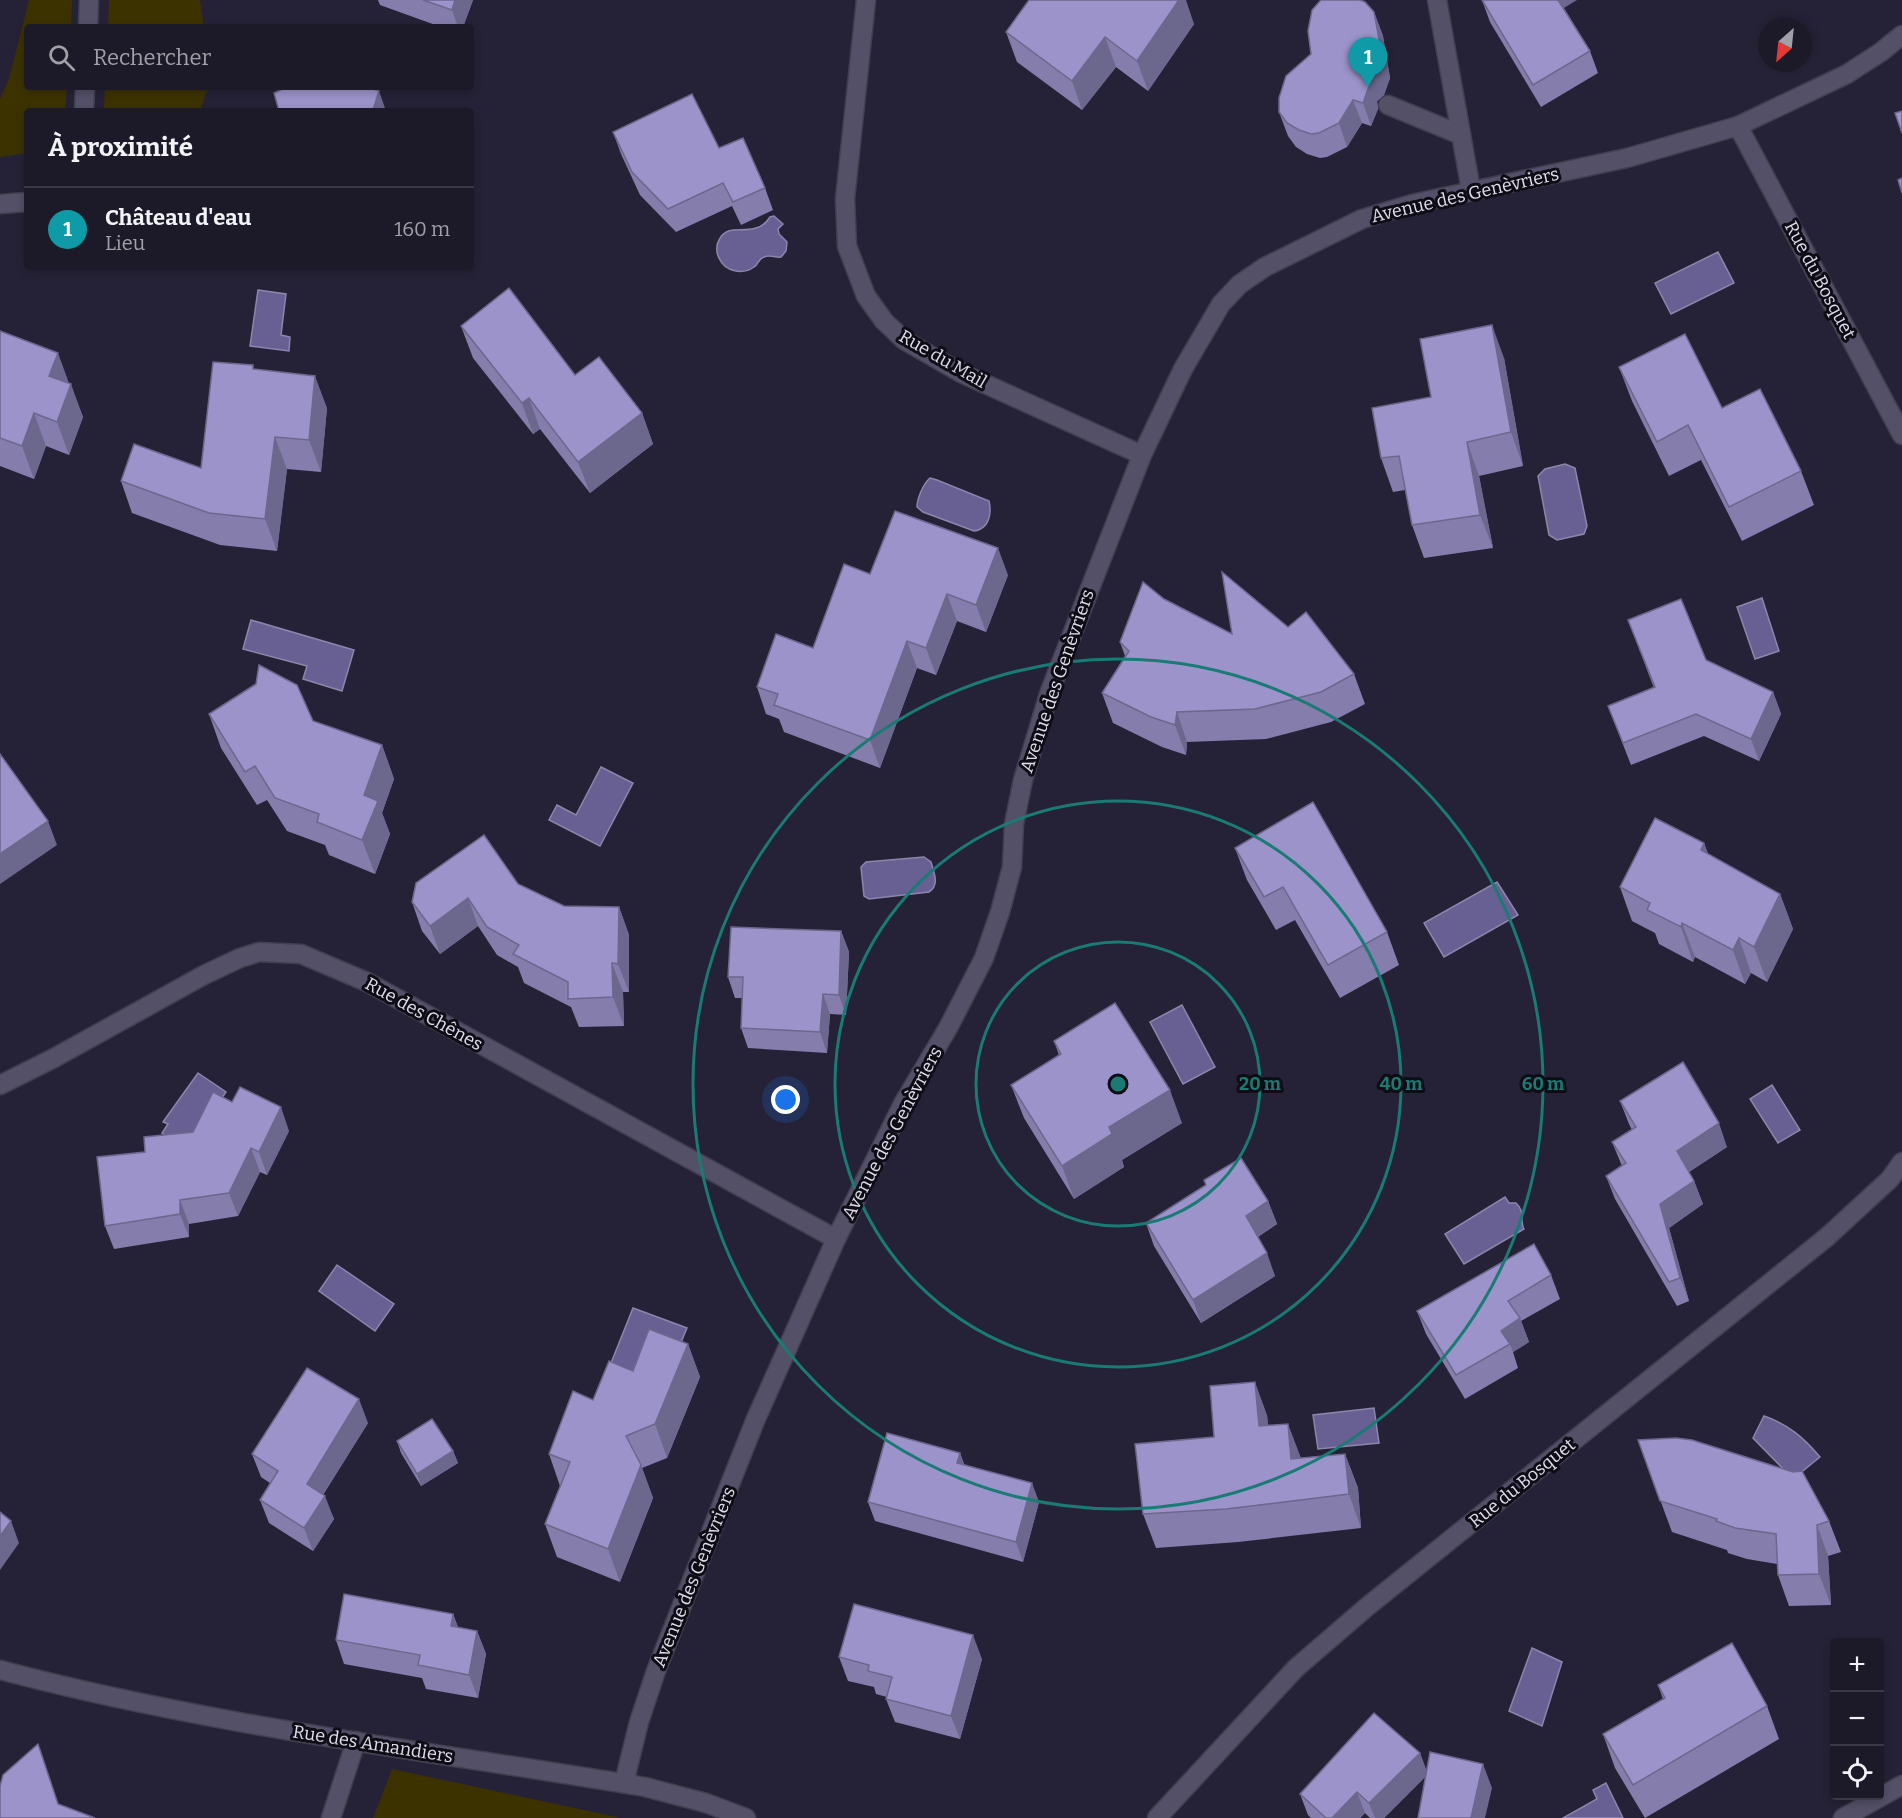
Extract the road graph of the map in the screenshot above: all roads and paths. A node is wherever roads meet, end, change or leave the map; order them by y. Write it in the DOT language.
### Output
graph roads {
  1 [pos="89,0"];
  2 [pos="866,0"];
  3 [pos="1437,0"];
  4 [pos="88,24"];
  5 [pos="1902,35"];
  6 [pos="85,90"];
  7 [pos="1388,105"];
  8 [pos="84,108"];
  9 [pos="1738,126"];
  10 [pos="1461,135"];
  11 [pos="1471,190"];
  12 [pos="24,202"];
  13 [pos="0,204"];
  14 [pos="1902,435"];
  15 [pos="1142,455"];
  16 [pos="0,1085"];
  17 [pos="1902,1162"];
  18 [pos="836,1239"];
  19 [pos="0,1670"];
  20 [pos="356,1741"];
  21 [pos="624,1783"];
  22 [pos="1902,1785"];
  23 [pos="331,1818"];
  24 [pos="746,1818"];
  25 [pos="1157,1818"];
  26 [pos="1843,1818"];
  1 -- 4 [label="street"];
  2 -- 15 [label="street, Rue du Mail"];
  3 -- 10 [label="street"];
  5 -- 9 [label="street, Avenue des Genèvriers"];
  6 -- 8 [label="street"];
  7 -- 10 [label="street"];
  9 -- 11 [label="street, Avenue des Genèvriers"];
  9 -- 14 [label="street, Rue du Bosquet"];
  10 -- 11 [label="street"];
  11 -- 15 [label="street, Avenue des Genèvriers"];
  12 -- 13 [label="street"];
  15 -- 18 [label="street, Avenue des Genèvriers"];
  16 -- 18 [label="street, Rue des Chênes"];
  17 -- 25 [label="street, Rue du Bosquet"];
  18 -- 21 [label="street, Avenue des Genèvriers"];
  19 -- 20 [label="street, Rue des Amandiers"];
  20 -- 21 [label="street, Rue des Amandiers"];
  20 -- 23 [label="street"];
  21 -- 24 [label="street, Rue des Amandiers"];
  22 -- 26 [label="street"];
}
